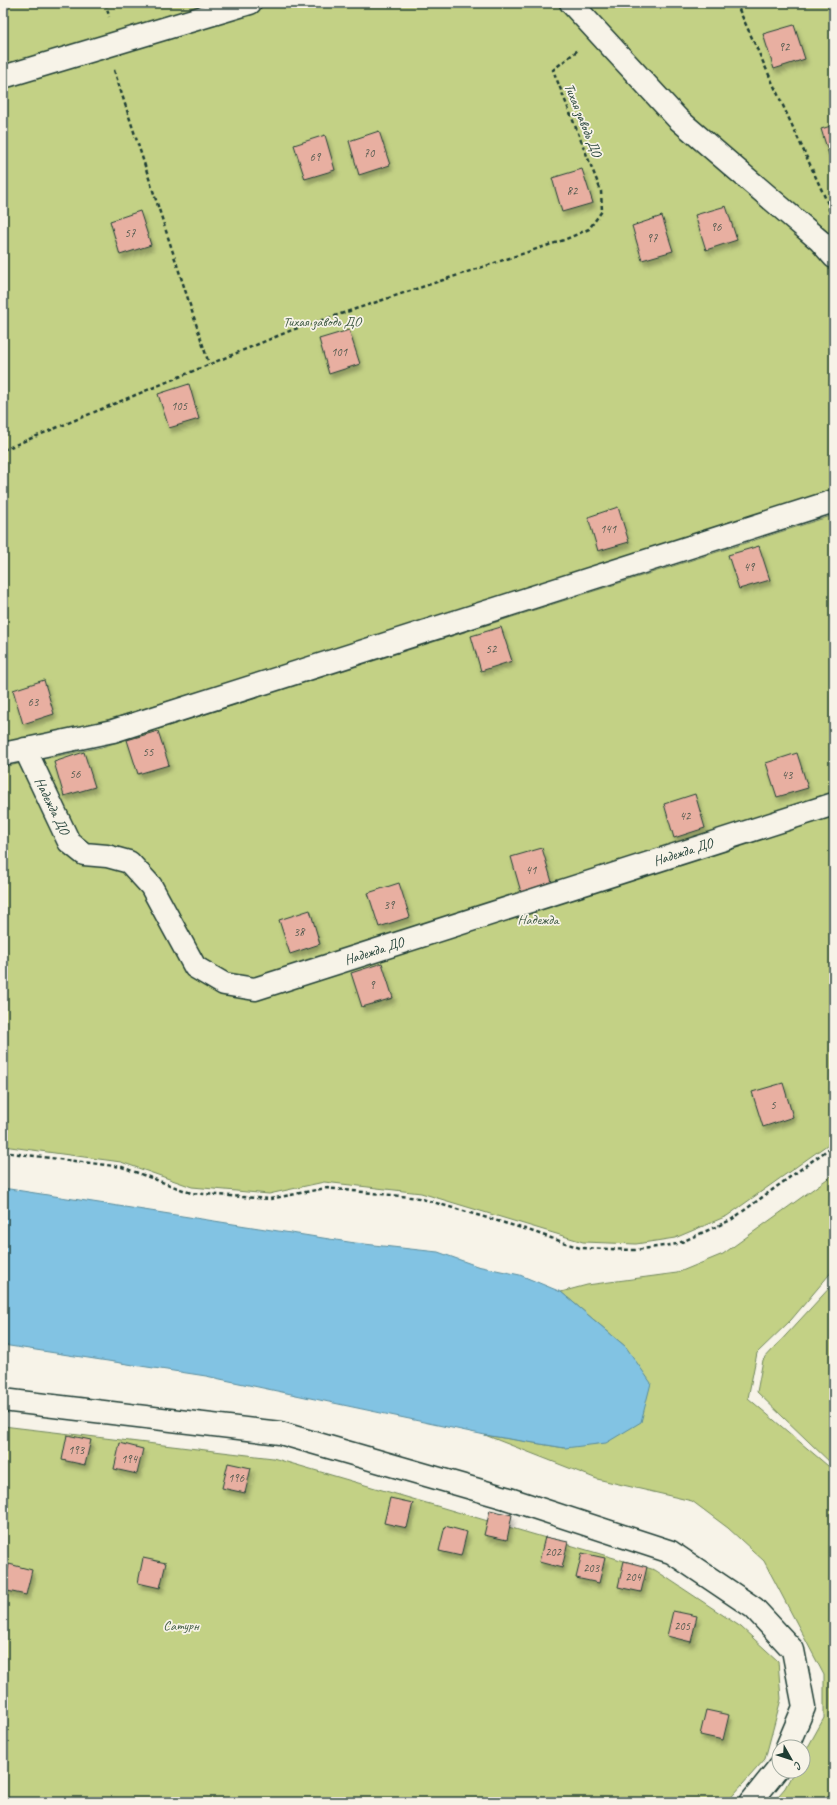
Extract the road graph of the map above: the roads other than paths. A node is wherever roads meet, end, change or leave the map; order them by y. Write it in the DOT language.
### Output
graph roads {
  1 [pos="250,3"];
  2 [pos="571,3"];
  3 [pos="3,77"];
  4 [pos="834,257"];
  5 [pos="834,501"];
  6 [pos="25,749"];
  7 [pos="3,754"];
  8 [pos="834,804"];
  9 [pos="3,1400"];
  10 [pos="790,1739"];
  11 [pos="771,1778"];
  12 [pos="751,1802"];
  1 -- 3 [label="street"];
  2 -- 4 [label="street"];
  5 -- 6 [label="street"];
  6 -- 7 [label="street"];
  6 -- 8 [label="street, Надежда ДО"];
  9 -- 10 [label="street"];
  11 -- 12 [label="street"];
}
